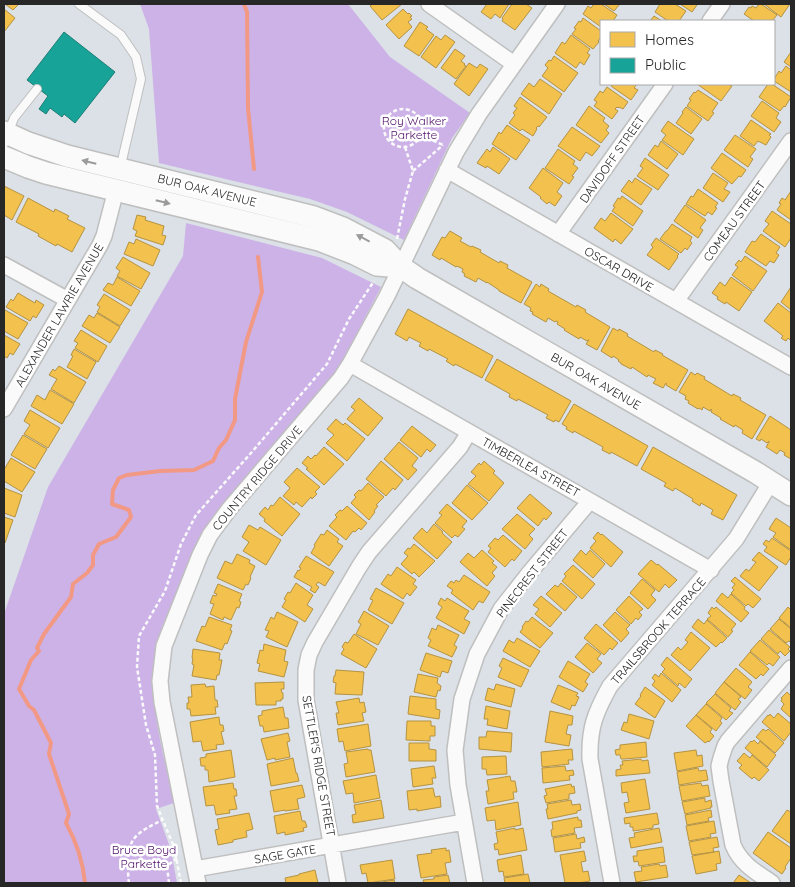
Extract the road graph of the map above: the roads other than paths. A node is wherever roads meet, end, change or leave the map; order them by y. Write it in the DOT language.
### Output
graph roads {
  1 [pos="80,4"];
  2 [pos="429,4"];
  3 [pos="557,4"];
  4 [pos="722,4"];
  5 [pos="711,20"];
  6 [pos="514,64"];
  7 [pos="664,85"];
  8 [pos="37,89"];
  9 [pos="5,137"];
  10 [pos="791,140"];
  11 [pos="4,157"];
  12 [pos="447,170"];
  13 [pos="118,180"];
  14 [pos="558,234"];
  15 [pos="4,265"];
  16 [pos="400,267"];
  17 [pos="68,300"];
  18 [pos="676,301"];
  19 [pos="350,364"];
  20 [pos="791,367"];
  21 [pos="4,409"];
  22 [pos="469,432"];
  23 [pos="771,482"];
  24 [pos="791,495"];
  25 [pos="590,501"];
  26 [pos="711,570"];
  27 [pos="791,668"];
  28 [pos="464,822"];
  29 [pos="332,845"];
  30 [pos="197,876"];
  31 [pos="338,883"];
  32 [pos="475,883"];
  33 [pos="612,883"];
  34 [pos="772,883"];
  1 -- 13 [label="lane"];
  2 -- 6 [label="street"];
  3 -- 6 [label="street, COUNTRY RIDGE DRIVE"];
  4 -- 5 [label="street"];
  6 -- 12 [label="street, COUNTRY RIDGE DRIVE"];
  7 -- 14 [label="street, DAVIDOFF STREET"];
  8 -- 9 [label="lane"];
  13 -- 9 [label="street, BUR OAK AVENUE, one-way"];
  10 -- 18 [label="street, COMEAU STREET"];
  11 -- 13 [label="street, BUR OAK AVENUE"];
  12 -- 14 [label="street, OSCAR DRIVE"];
  12 -- 16 [label="street, COUNTRY RIDGE DRIVE"];
  13 -- 16 [label="street, BUR OAK AVENUE"];
  13 -- 17 [label="street, ALEXANDER LAWRIE AVENUE"];
  14 -- 18 [label="street, OSCAR DRIVE"];
  15 -- 17 [label="street"];
  16 -- 19 [label="street, COUNTRY RIDGE DRIVE"];
  16 -- 23 [label="street, BUR OAK AVENUE"];
  17 -- 21 [label="street, ALEXANDER LAWRIE AVENUE"];
  18 -- 20 [label="street, OSCAR DRIVE"];
  19 -- 22 [label="street, TIMBERLEA STREET"];
  19 -- 30 [label="street, COUNTRY RIDGE DRIVE"];
  22 -- 25 [label="street, TIMBERLEA STREET"];
  22 -- 29 [label="street, SETTLER'S RIDGE STREET"];
  23 -- 24 [label="street, BUR OAK AVENUE"];
  23 -- 26 [label="street, TRAILSBROOK TERRACE"];
  25 -- 26 [label="street, TIMBERLEA STREET"];
  25 -- 28 [label="street, PINECREST STREET"];
  26 -- 33 [label="street, TRAILSBROOK TERRACE"];
  27 -- 34 [label="street"];
  28 -- 29 [label="street, SAGE GATE"];
  28 -- 32 [label="street, PINECREST STREET"];
  29 -- 30 [label="street, SAGE GATE"];
  29 -- 31 [label="street, SETTLER'S RIDGE STREET"];
}
